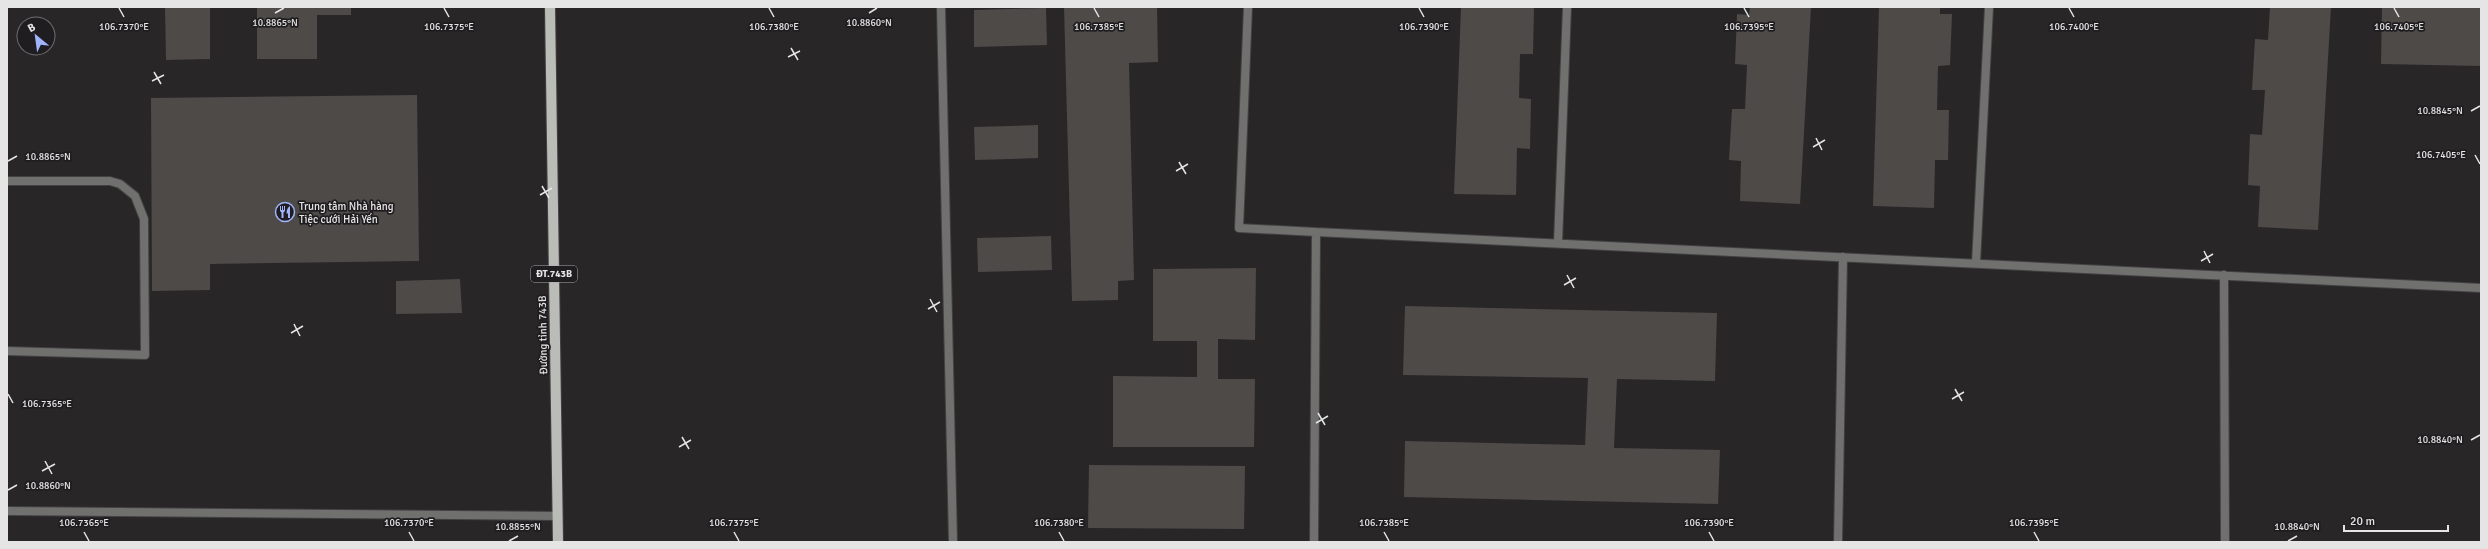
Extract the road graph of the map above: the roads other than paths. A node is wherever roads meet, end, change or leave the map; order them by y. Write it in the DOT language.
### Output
graph roads {
  1 [pos="550,7"];
  2 [pos="941,7"];
  3 [pos="1248,7"];
  4 [pos="1566,7"];
  5 [pos="1989,7"];
  6 [pos="7,181"];
  7 [pos="1316,232"];
  8 [pos="1558,243"];
  9 [pos="1843,257"];
  10 [pos="1976,263"];
  11 [pos="2224,276"];
  12 [pos="2481,288"];
  13 [pos="7,351"];
  14 [pos="7,511"];
  15 [pos="557,516"];
  16 [pos="558,542"];
  17 [pos="953,542"];
  18 [pos="1314,542"];
  19 [pos="1838,542"];
  20 [pos="2225,542"];
  1 -- 15 [label="main road, Đường tỉnh 743B / ĐT.743B"];
  2 -- 17 [label="lane"];
  3 -- 7 [label="lane"];
  4 -- 8 [label="lane"];
  5 -- 10 [label="lane"];
  6 -- 13 [label="lane"];
  7 -- 8 [label="lane"];
  7 -- 18 [label="lane"];
  8 -- 9 [label="lane"];
  9 -- 10 [label="lane"];
  9 -- 19 [label="lane"];
  10 -- 11 [label="lane"];
  11 -- 12 [label="lane"];
  11 -- 20 [label="lane"];
  14 -- 15 [label="lane"];
  15 -- 16 [label="main road, Đường tỉnh 743B / ĐT.743B"];
}
